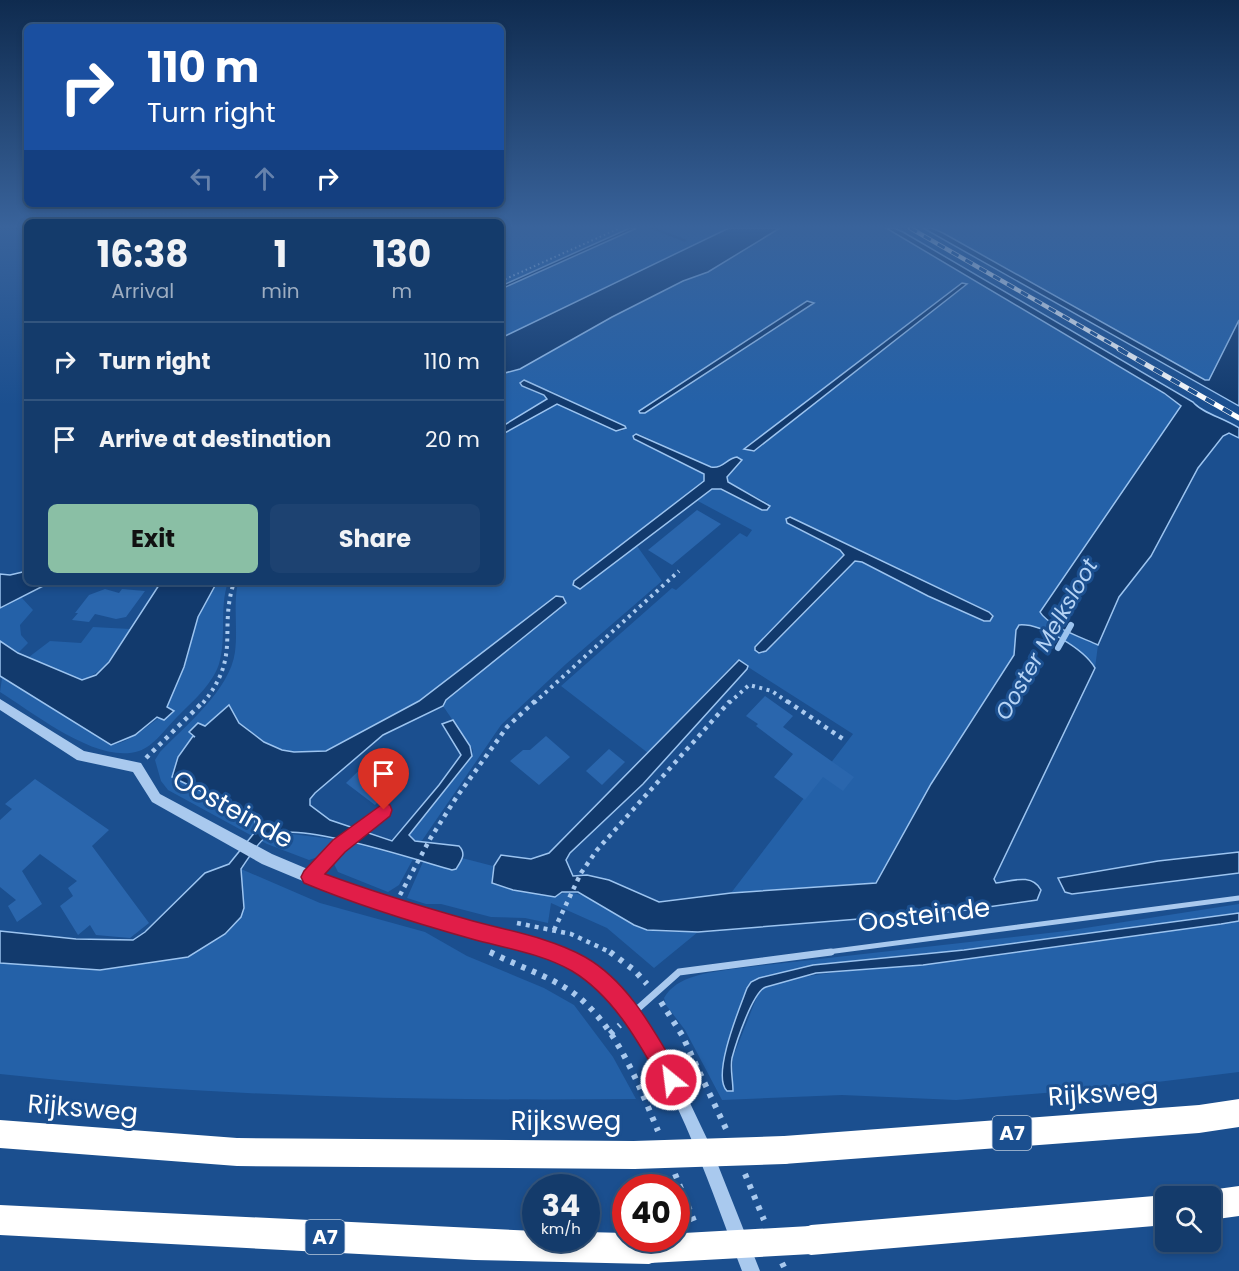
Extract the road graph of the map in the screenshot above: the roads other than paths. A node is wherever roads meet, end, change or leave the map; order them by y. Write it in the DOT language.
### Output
graph roads {
  1 [pos="0,704"];
  2 [pos="384,810"];
  3 [pos="310,877"];
  4 [pos="1239,898"];
  5 [pos="631,1014"];
  6 [pos="1239,1113"];
  7 [pos="0,1134"];
  8 [pos="1239,1201"];
  9 [pos="1221,1203"];
  10 [pos="1155,1211"];
  11 [pos="0,1220"];
  12 [pos="751,1271"];
  1 -- 3 [label="street, Oosteinde"];
  2 -- 3 [label="lane"];
  3 -- 5 [label="street, Oosteinde"];
  4 -- 5 [label="lane, Oosteinde"];
  5 -- 12 [label="street, Oosteinde"];
  6 -- 7 [label="highway, Rijksweg / A7, bridge"];
  8 -- 9 [label="highway"];
  10 -- 11 [label="highway, A7, bridge"];
}
